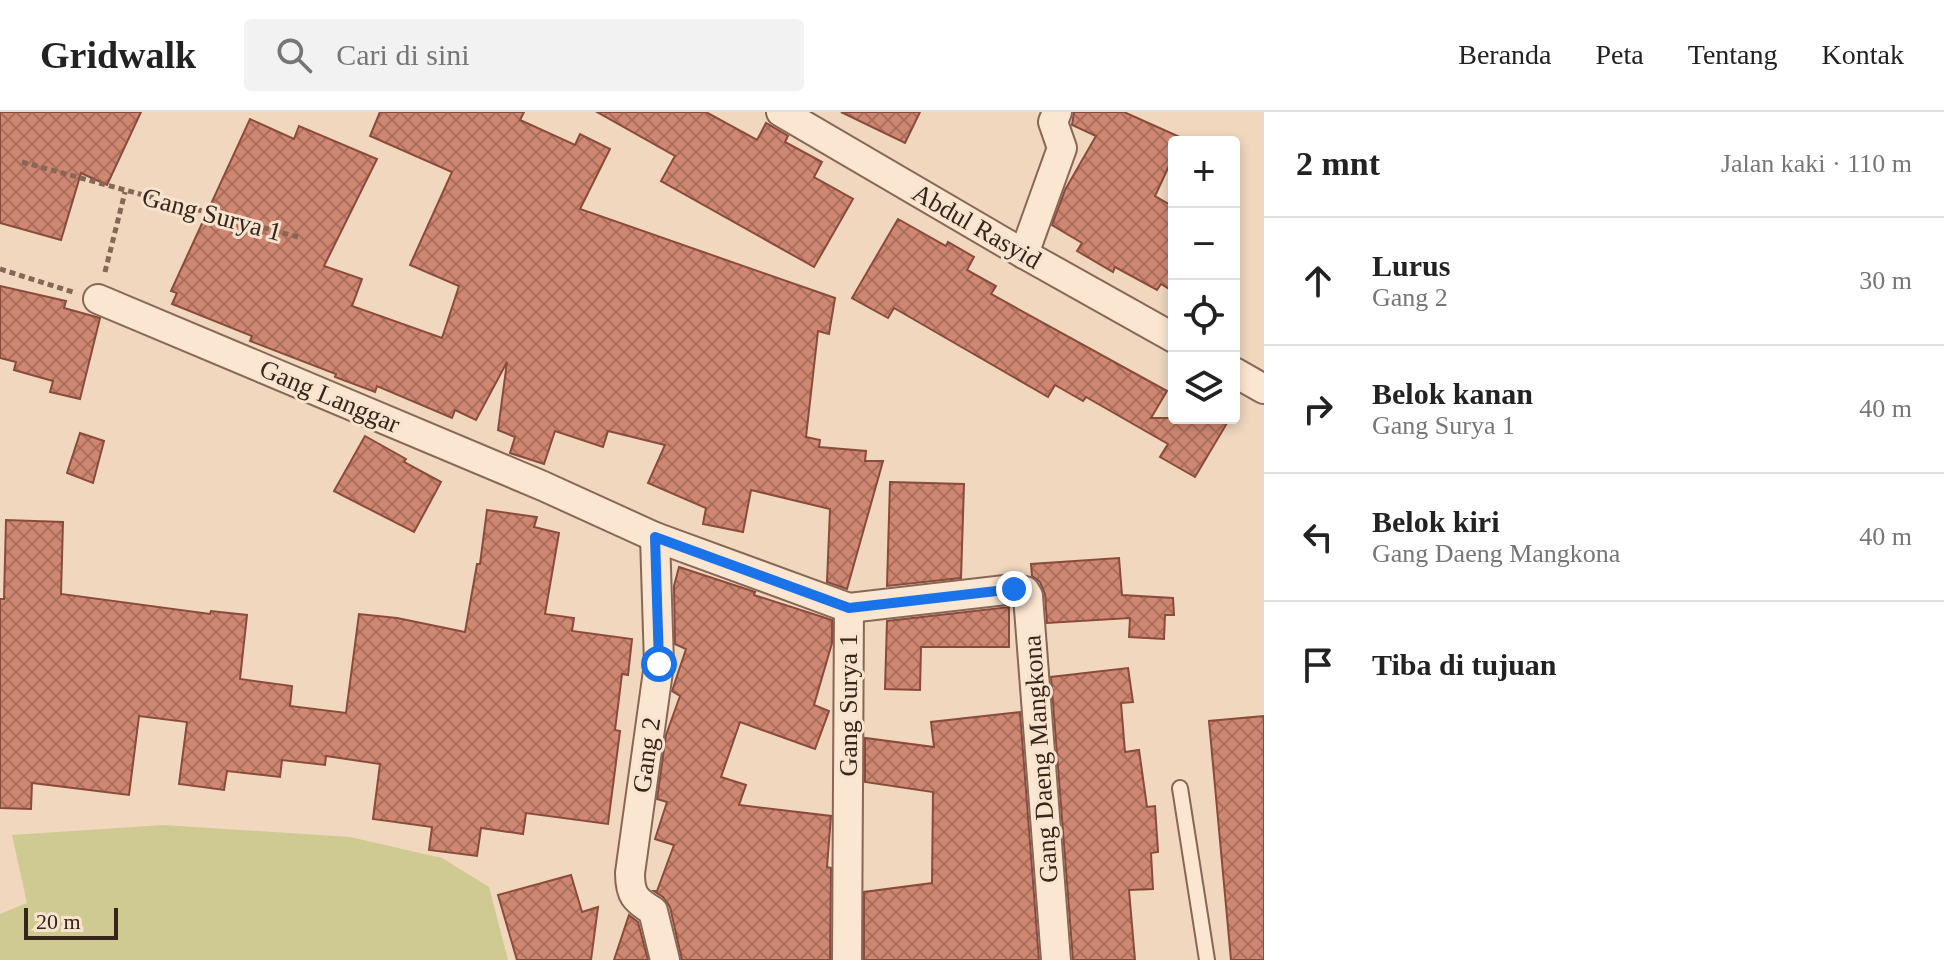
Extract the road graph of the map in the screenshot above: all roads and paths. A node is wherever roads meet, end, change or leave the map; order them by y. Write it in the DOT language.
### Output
graph roads {
  1 [pos="1057,112"];
  2 [pos="787,113"];
  3 [pos="22,162"];
  4 [pos="125,192"];
  5 [pos="298,237"];
  6 [pos="1024,254"];
  7 [pos="0,269"];
  8 [pos="98,299"];
  9 [pos="1168,335"];
  10 [pos="1240,375"];
  11 [pos="1264,389"];
  12 [pos="655,537"];
  13 [pos="849,608"];
  14 [pos="1180,788"];
  15 [pos="665,960"];
  16 [pos="847,960"];
  17 [pos="1056,960"];
  18 [pos="1207,960"];
  1 -- 6 [label="street"];
  2 -- 6 [label="street, Abdul Rasyid"];
  3 -- 4 [label="path, Gang Surya 1"];
  4 -- 5 [label="path, Gang Surya 1"];
  4 -- 8 [label="path, Gang Surya 1"];
  6 -- 9 [label="street, Abdul Rasyid"];
  7 -- 8 [label="path"];
  8 -- 12 [label="street, Gang Langgar"];
  10 -- 11 [label="street"];
  12 -- 13 [label="street, Gang Surya 1"];
  12 -- 15 [label="street, Gang 2"];
  13 -- 16 [label="street, Gang Surya 1"];
  13 -- 17 [label="street, Gang Daeng Mangkona"];
  14 -- 18 [label="lane"];
}
